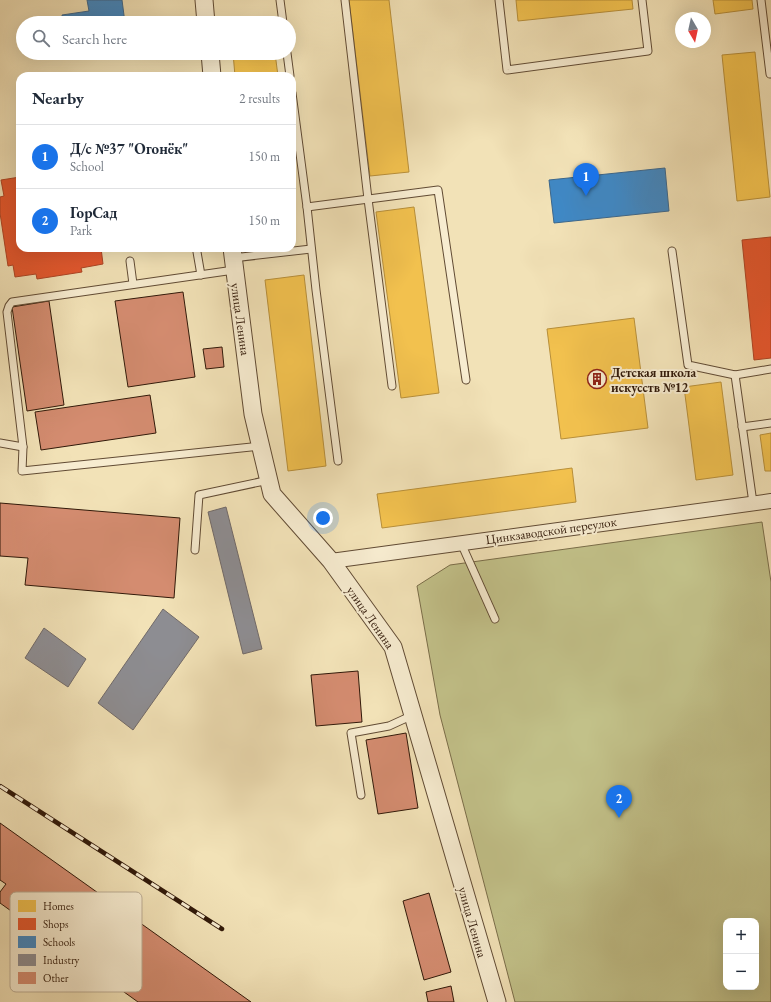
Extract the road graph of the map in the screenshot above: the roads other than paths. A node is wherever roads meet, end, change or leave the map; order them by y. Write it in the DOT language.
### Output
graph roads {
  1 [pos="204,0"];
  2 [pos="280,0"];
  3 [pos="345,0"];
  4 [pos="499,0"];
  5 [pos="642,0"];
  6 [pos="761,0"];
  7 [pos="205,16"];
  8 [pos="282,16"];
  9 [pos="769,54"];
  10 [pos="211,60"];
  11 [pos="288,60"];
  12 [pos="212,72"];
  13 [pos="289,72"];
  14 [pos="770,74"];
  15 [pos="296,124"];
  16 [pos="368,199"];
  17 [pos="307,208"];
  18 [pos="311,249"];
  19 [pos="296,251"];
  20 [pos="672,251"];
  21 [pos="197,252"];
  22 [pos="288,252"];
  23 [pos="233,259"];
  24 [pos="130,261"];
  25 [pos="201,275"];
  26 [pos="133,284"];
  27 [pos="771,369"];
  28 [pos="735,375"];
  29 [pos="466,380"];
  30 [pos="392,386"];
  31 [pos="771,423"];
  32 [pos="742,428"];
  33 [pos="0,443"];
  34 [pos="261,446"];
  35 [pos="23,447"];
  36 [pos="338,461"];
  37 [pos="269,480"];
  38 [pos="771,501"];
  39 [pos="753,503"];
  40 [pos="461,543"];
  41 [pos="194,550"];
  42 [pos="331,561"];
  43 [pos="495,620"];
  44 [pos="413,714"];
  45 [pos="361,795"];
  46 [pos="497,1002"];
  1 -- 7 [label="street"];
  2 -- 8 [label="lane"];
  3 -- 16 [label="lane"];
  4 -- 5 [label="lane"];
  6 -- 9 [label="lane"];
  9 -- 14 [label="lane"];
  10 -- 12 [label="street"];
  11 -- 13 [label="lane"];
  15 -- 17 [label="lane"];
  16 -- 17 [label="lane"];
  16 -- 29 [label="lane"];
  16 -- 30 [label="lane"];
  17 -- 18 [label="lane"];
  18 -- 19 [label="lane"];
  18 -- 36 [label="lane"];
  20 -- 28 [label="lane"];
  21 -- 25 [label="lane"];
  22 -- 23 [label="lane"];
  23 -- 25 [label="lane"];
  23 -- 34 [label="street, улица Ленина"];
  24 -- 26 [label="lane"];
  25 -- 26 [label="lane"];
  26 -- 35 [label="lane"];
  27 -- 28 [label="lane"];
  28 -- 32 [label="lane"];
  31 -- 32 [label="lane"];
  32 -- 39 [label="lane"];
  33 -- 35 [label="lane"];
  34 -- 35 [label="lane"];
  34 -- 37 [label="street, улица Ленина"];
  37 -- 41 [label="lane"];
  37 -- 42 [label="street, улица Ленина"];
  38 -- 39 [label="street, Цинкзаводской переулок"];
  39 -- 40 [label="street, Цинкзаводской переулок"];
  40 -- 42 [label="street, Цинкзаводской переулок"];
  40 -- 43 [label="lane"];
  42 -- 44 [label="street, улица Ленина"];
  44 -- 45 [label="lane"];
  44 -- 46 [label="street, улица Ленина"];
}
